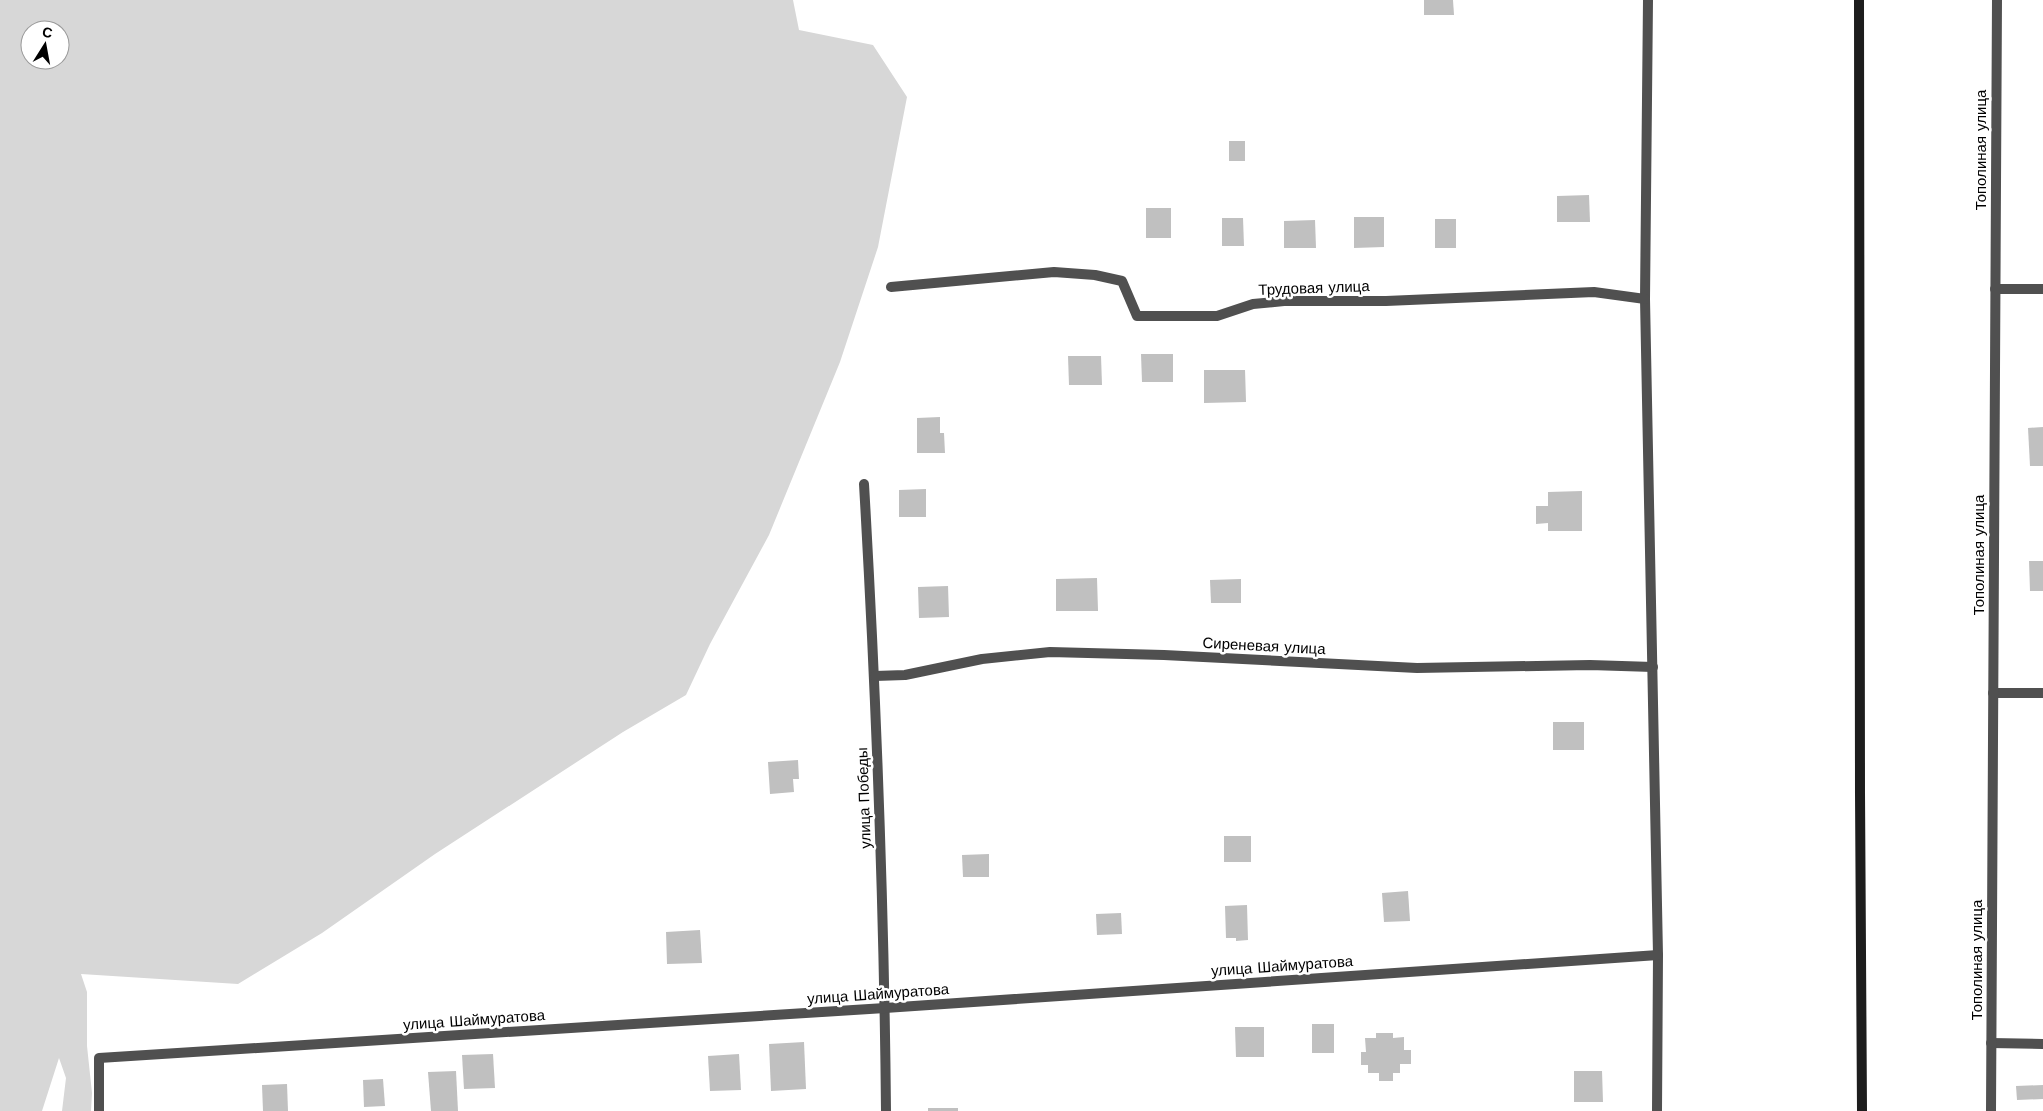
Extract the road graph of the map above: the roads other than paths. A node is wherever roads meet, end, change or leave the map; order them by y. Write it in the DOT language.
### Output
graph roads {
  1 [pos="1648,0"];
  2 [pos="1859,0"];
  3 [pos="1996,0"];
  4 [pos="891,287"];
  5 [pos="1995,289"];
  6 [pos="2043,289"];
  7 [pos="1645,299"];
  8 [pos="864,484"];
  9 [pos="1652,667"];
  10 [pos="876,676"];
  11 [pos="1993,693"];
  12 [pos="2043,693"];
  13 [pos="1658,955"];
  14 [pos="885,1008"];
  15 [pos="1992,1043"];
  16 [pos="2043,1044"];
  17 [pos="99,1111"];
  18 [pos="886,1111"];
  19 [pos="1657,1111"];
  20 [pos="1862,1111"];
  21 [pos="1991,1111"];
  1 -- 7 [label="street"];
  2 -- 20 [label="main road"];
  3 -- 5 [label="street, Тополиная улица"];
  4 -- 7 [label="street, Трудовая улица"];
  5 -- 6 [label="street"];
  5 -- 11 [label="street, Тополиная улица"];
  7 -- 9 [label="street"];
  8 -- 10 [label="street, улица Победы"];
  9 -- 10 [label="street, Сиреневая улица"];
  9 -- 13 [label="street"];
  10 -- 14 [label="street, улица Победы"];
  11 -- 12 [label="street"];
  11 -- 15 [label="street, Тополиная улица"];
  13 -- 14 [label="street, улица Шаймуратова"];
  13 -- 19 [label="street"];
  14 -- 17 [label="street, улица Шаймуратова"];
  14 -- 18 [label="street, улица Победы"];
  15 -- 16 [label="street"];
  15 -- 21 [label="street, Тополиная улица"];
}
